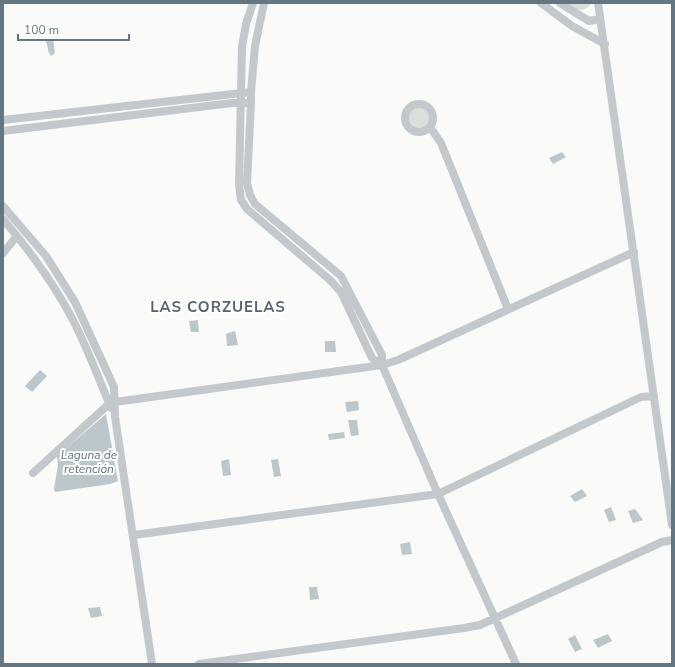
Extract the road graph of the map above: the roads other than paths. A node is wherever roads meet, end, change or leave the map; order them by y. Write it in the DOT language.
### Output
graph roads {
  1 [pos="253,3"];
  2 [pos="264,3"];
  3 [pos="541,3"];
  4 [pos="560,3"];
  5 [pos="598,3"];
  6 [pos="600,19"];
  7 [pos="605,44"];
  8 [pos="241,92"];
  9 [pos="251,92"];
  10 [pos="240,104"];
  11 [pos="251,104"];
  12 [pos="3,120"];
  13 [pos="430,127"];
  14 [pos="3,131"];
  15 [pos="3,206"];
  16 [pos="3,219"];
  17 [pos="17,236"];
  18 [pos="634,252"];
  19 [pos="3,253"];
  20 [pos="508,309"];
  21 [pos="382,365"];
  22 [pos="654,396"];
  23 [pos="112,403"];
  24 [pos="33,473"];
  25 [pos="438,494"];
  26 [pos="672,525"];
  27 [pos="134,535"];
  28 [pos="672,540"];
  29 [pos="496,619"];
  30 [pos="152,664"];
  31 [pos="199,664"];
  32 [pos="516,664"];
  1 -- 8 [label="street"];
  2 -- 9 [label="street"];
  3 -- 7 [label="street"];
  4 -- 6 [label="street"];
  5 -- 6 [label="street"];
  6 -- 7 [label="street"];
  7 -- 18 [label="street"];
  8 -- 9 [label="street"];
  8 -- 10 [label="street"];
  8 -- 12 [label="street"];
  9 -- 11 [label="street"];
  10 -- 11 [label="street"];
  10 -- 14 [label="street"];
  10 -- 21 [label="street"];
  11 -- 21 [label="street"];
  13 -- 20 [label="street"];
  15 -- 23 [label="street"];
  16 -- 17 [label="street"];
  17 -- 19 [label="street"];
  17 -- 23 [label="street"];
  18 -- 20 [label="street"];
  18 -- 22 [label="street"];
  20 -- 21 [label="street"];
  21 -- 23 [label="street"];
  21 -- 25 [label="street"];
  22 -- 25 [label="street"];
  22 -- 26 [label="street"];
  23 -- 24 [label="street"];
  23 -- 27 [label="street"];
  25 -- 27 [label="street"];
  25 -- 29 [label="street"];
  27 -- 30 [label="street"];
  28 -- 29 [label="street"];
  29 -- 31 [label="street"];
  29 -- 32 [label="street"];
}
